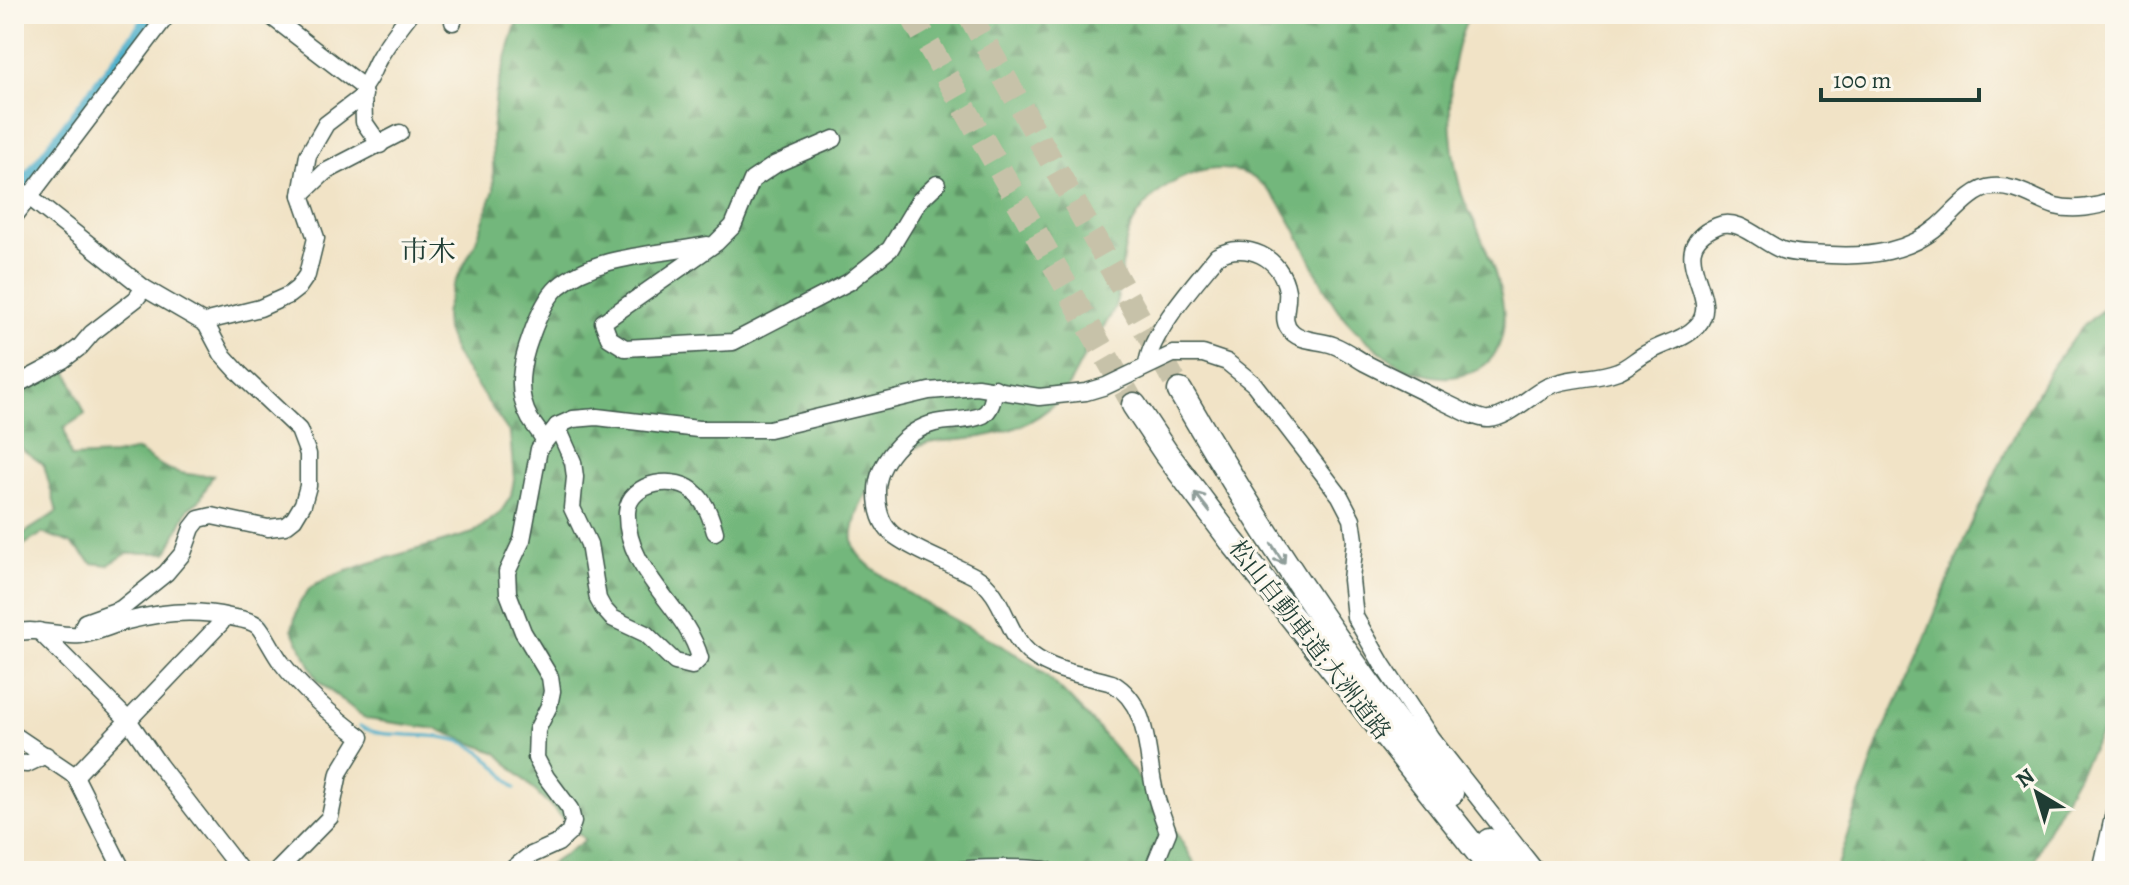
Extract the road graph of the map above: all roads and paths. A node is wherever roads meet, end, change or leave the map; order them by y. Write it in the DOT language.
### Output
graph roads {
  1 [pos="168,14"];
  2 [pos="268,14"];
  3 [pos="410,14"];
  4 [pos="364,91"];
  5 [pos="400,133"];
  6 [pos="834,139"];
  7 [pos="380,145"];
  8 [pos="937,184"];
  9 [pos="22,191"];
  10 [pos="301,195"];
  11 [pos="2115,200"];
  12 [pos="14,217"];
  13 [pos="716,243"];
  14 [pos="144,288"];
  15 [pos="206,324"];
  16 [pos="1147,365"];
  17 [pos="14,386"];
  18 [pos="995,388"];
  19 [pos="1180,391"];
  20 [pos="1134,405"];
  21 [pos="557,426"];
  22 [pos="544,440"];
  23 [pos="715,532"];
  24 [pos="223,616"];
  25 [pos="39,631"];
  26 [pos="81,631"];
  27 [pos="14,633"];
  28 [pos="128,720"];
  29 [pos="14,735"];
  30 [pos="46,755"];
  31 [pos="14,763"];
  32 [pos="75,776"];
  33 [pos="2115,808"];
  34 [pos="123,871"];
  35 [pos="241,871"];
  36 [pos="277,871"];
  37 [pos="510,871"];
  38 [pos="957,871"];
  39 [pos="1049,871"];
  40 [pos="1152,871"];
  41 [pos="1493,871"];
  42 [pos="1514,871"];
  43 [pos="1536,871"];
  44 [pos="2101,871"];
  1 -- 9 [label="street"];
  2 -- 4 [label="street"];
  3 -- 4 [label="street"];
  4 -- 7 [label="street"];
  4 -- 10 [label="street"];
  5 -- 7 [label="street"];
  6 -- 13 [label="street"];
  7 -- 10 [label="street"];
  8 -- 13 [label="street"];
  9 -- 12 [label="street"];
  9 -- 14 [label="street"];
  10 -- 15 [label="street"];
  11 -- 16 [label="street"];
  13 -- 22 [label="street"];
  14 -- 15 [label="street"];
  14 -- 17 [label="street"];
  15 -- 26 [label="street"];
  16 -- 18 [label="street"];
  16 -- 43 [label="street"];
  18 -- 21 [label="street"];
  18 -- 40 [label="street"];
  19 -- 42 [label="highway, 松山自動車道;大洲道路, one-way"];
  41 -- 20 [label="highway, 松山自動車道;大洲道路, one-way"];
  21 -- 22 [label="street"];
  21 -- 23 [label="street"];
  22 -- 37 [label="street"];
  24 -- 26 [label="street"];
  24 -- 28 [label="street"];
  24 -- 36 [label="street"];
  25 -- 26 [label="street"];
  25 -- 27 [label="street"];
  25 -- 28 [label="street"];
  28 -- 32 [label="street"];
  28 -- 35 [label="street"];
  29 -- 30 [label="street"];
  30 -- 31 [label="street"];
  30 -- 32 [label="street"];
  32 -- 34 [label="street"];
  33 -- 44 [label="street"];
  38 -- 39 [label="street"];
}
